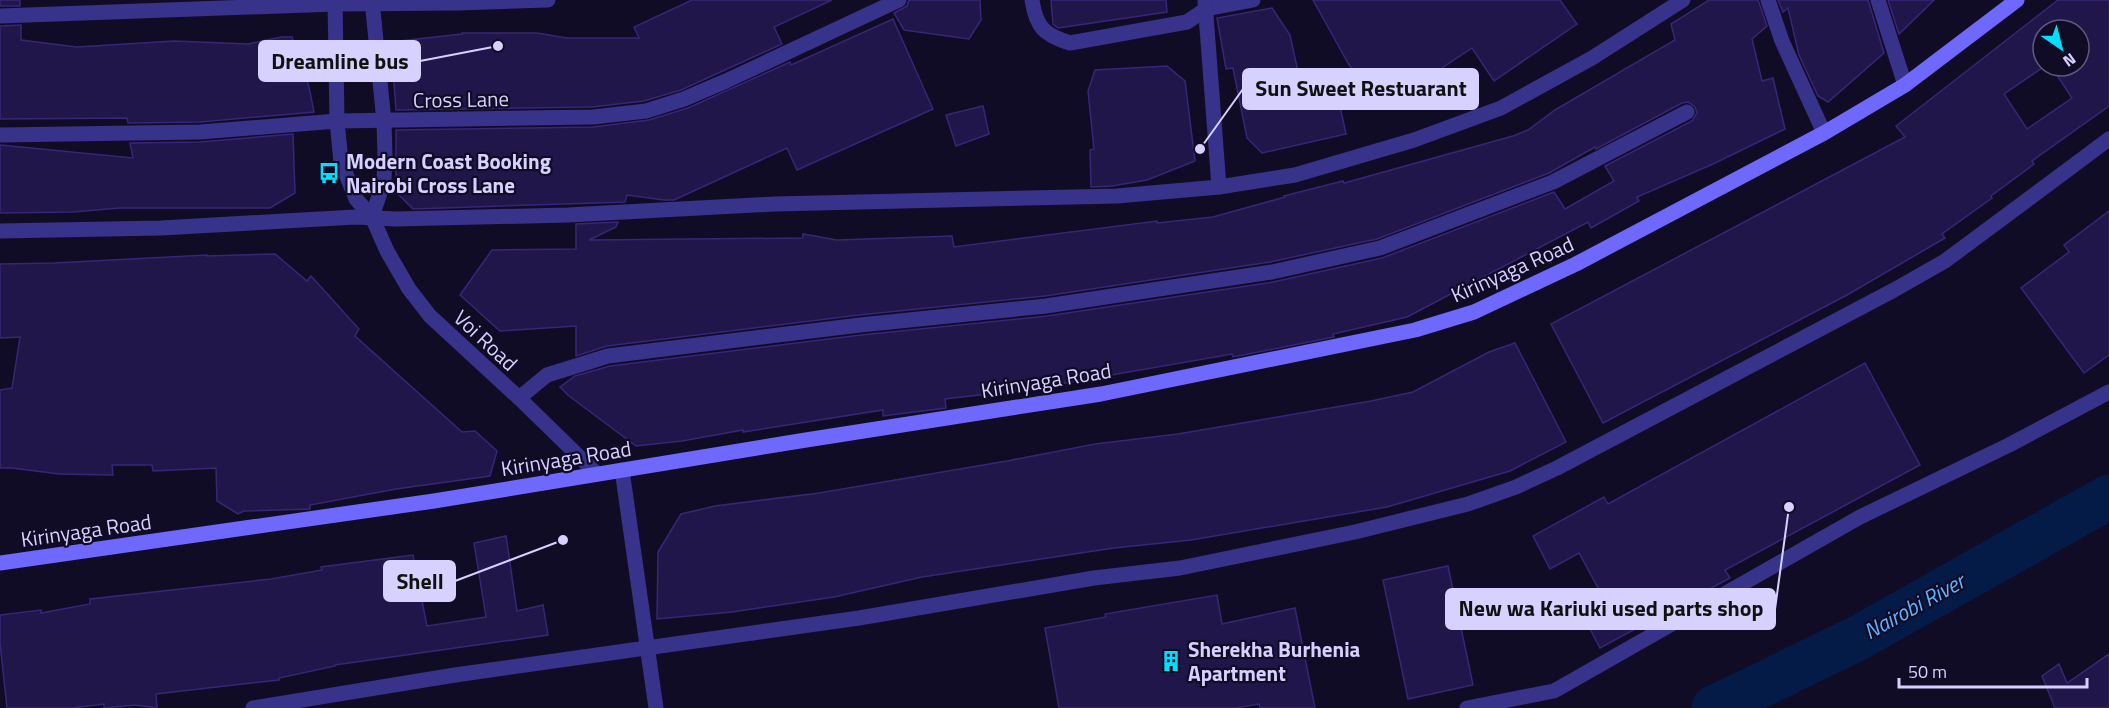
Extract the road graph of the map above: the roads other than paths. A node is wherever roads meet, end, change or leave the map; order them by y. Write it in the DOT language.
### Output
graph roads {
  1 [pos="548,0"];
  2 [pos="899,0"];
  3 [pos="1032,0"];
  4 [pos="1253,0"];
  5 [pos="1683,0"];
  6 [pos="1768,0"];
  7 [pos="1878,0"];
  8 [pos="2017,0"];
  9 [pos="335,2"];
  10 [pos="372,2"];
  11 [pos="1205,5"];
  12 [pos="0,16"];
  13 [pos="1905,85"];
  14 [pos="1687,112"];
  15 [pos="337,121"];
  16 [pos="384,122"];
  17 [pos="1824,133"];
  18 [pos="0,135"];
  19 [pos="2109,139"];
  20 [pos="1219,187"];
  21 [pos="372,218"];
  22 [pos="0,231"];
  23 [pos="2109,392"];
  24 [pos="519,398"];
  25 [pos="622,470"];
  26 [pos="597,474"];
  27 [pos="0,563"];
  28 [pos="647,649"];
  29 [pos="253,708"];
  30 [pos="656,708"];
  31 [pos="1467,708"];
  1 -- 10 [label="street"];
  2 -- 16 [label="street, Cross Lane"];
  3 -- 11 [label="street"];
  4 -- 11 [label="street"];
  5 -- 20 [label="street"];
  6 -- 17 [label="street"];
  7 -- 13 [label="street"];
  8 -- 13 [label="street, Kirinyaga Road"];
  9 -- 10 [label="street"];
  9 -- 12 [label="street"];
  9 -- 15 [label="street, Voi Road"];
  10 -- 16 [label="street"];
  11 -- 20 [label="street"];
  13 -- 17 [label="street, Kirinyaga Road"];
  14 -- 24 [label="street"];
  15 -- 16 [label="street, Cross Lane"];
  15 -- 18 [label="street, Cross Lane"];
  15 -- 21 [label="street, Voi Road"];
  16 -- 21 [label="street"];
  17 -- 25 [label="street, Kirinyaga Road"];
  19 -- 28 [label="street"];
  20 -- 21 [label="street"];
  21 -- 22 [label="street"];
  21 -- 24 [label="street, Voi Road"];
  23 -- 31 [label="street"];
  24 -- 26 [label="street, Voi Road"];
  25 -- 26 [label="street, Kirinyaga Road"];
  25 -- 28 [label="street"];
  26 -- 27 [label="street, Kirinyaga Road"];
  28 -- 29 [label="street"];
  28 -- 30 [label="street"];
}
